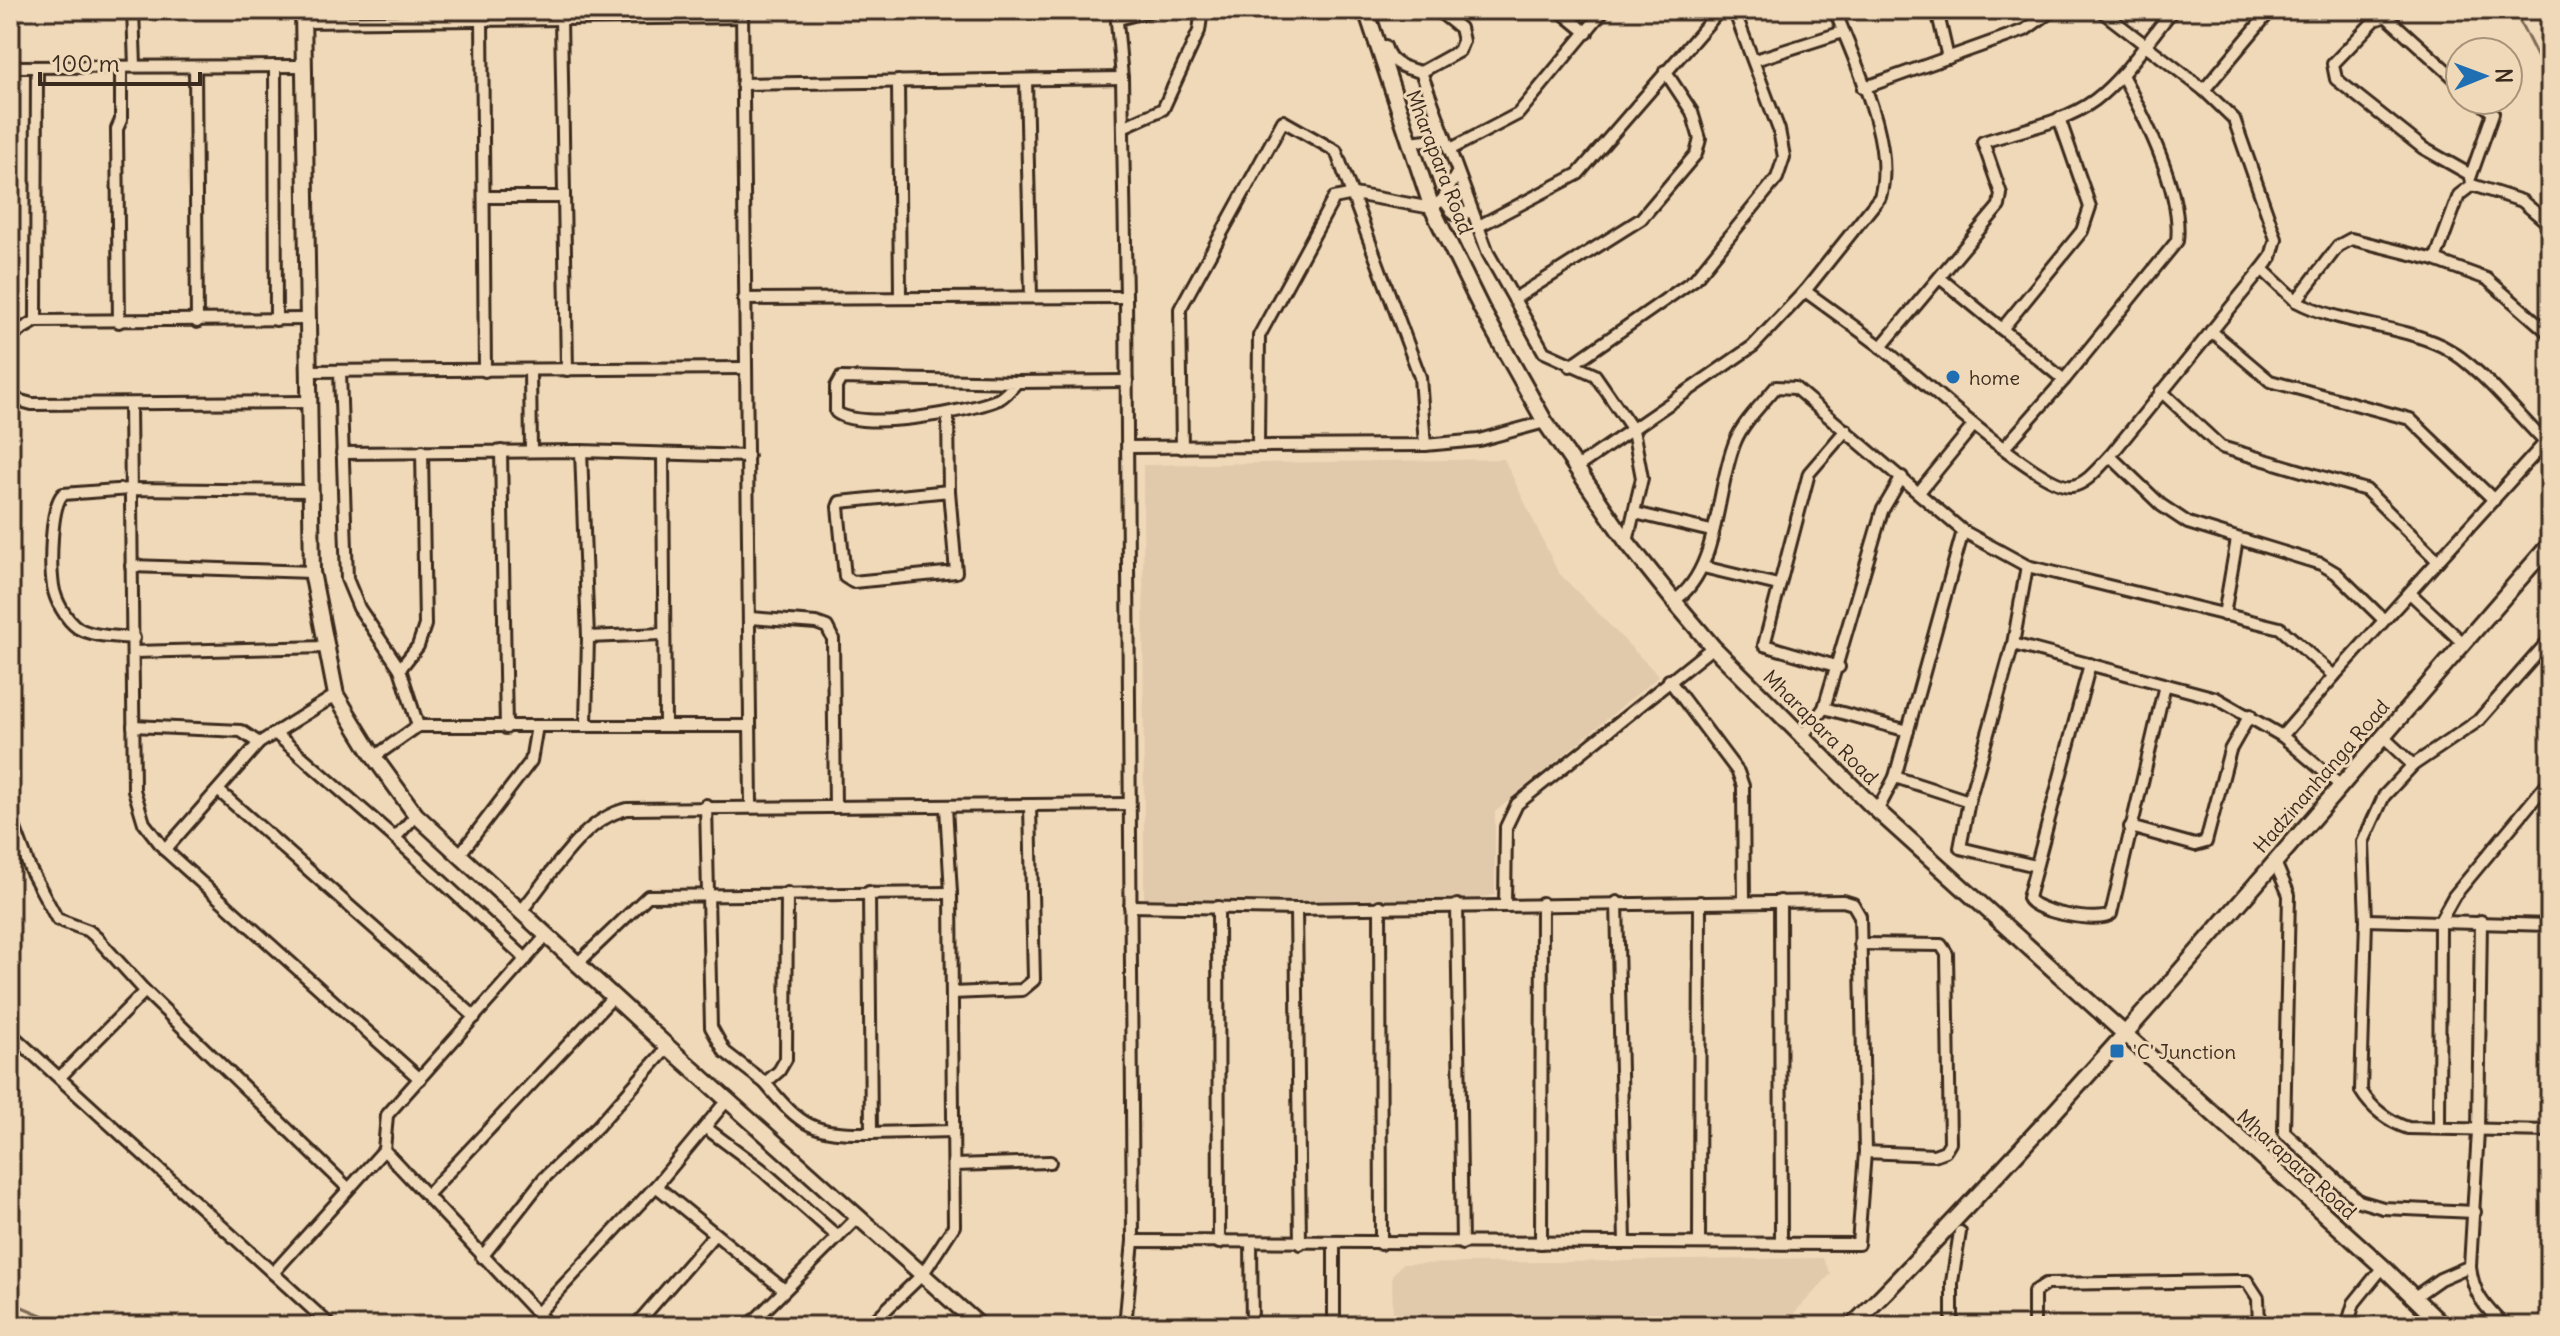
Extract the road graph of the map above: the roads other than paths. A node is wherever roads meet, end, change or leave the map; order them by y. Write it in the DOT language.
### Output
graph roads {
  1 [pos="133,10"];
  2 [pos="1153,10"];
  3 [pos="1202,10"];
  4 [pos="1366,10"];
  5 [pos="1374,10"];
  6 [pos="1437,10"];
  7 [pos="1559,10"];
  8 [pos="1604,10"];
  9 [pos="1720,10"];
  10 [pos="1734,10"];
  11 [pos="1835,10"];
  12 [pos="1937,10"];
  13 [pos="2053,10"];
  14 [pos="2100,10"];
  15 [pos="2173,10"];
  16 [pos="2271,10"];
  17 [pos="659,14"];
  18 [pos="742,14"];
  19 [pos="340,15"];
  20 [pos="419,15"];
  21 [pos="1117,15"];
  22 [pos="303,16"];
  23 [pos="482,18"];
  24 [pos="561,18"];
  25 [pos="1843,32"];
  26 [pos="1587,33"];
  27 [pos="2144,45"];
  28 [pos="1948,58"];
  29 [pos="1755,60"];
  30 [pos="135,66"];
  31 [pos="275,66"];
  32 [pos="303,66"];
  33 [pos="10,67"];
  34 [pos="37,67"];
  35 [pos="121,67"];
  36 [pos="195,68"];
  37 [pos="2444,69"];
  38 [pos="1665,71"];
  39 [pos="1421,72"];
  40 [pos="2122,75"];
  41 [pos="1122,78"];
  42 [pos="1026,80"];
  43 [pos="898,81"];
  44 [pos="742,84"];
  45 [pos="1863,88"];
  46 [pos="2204,90"];
  47 [pos="2492,116"];
  48 [pos="2059,118"];
  49 [pos="1123,127"];
  50 [pos="1443,138"];
  51 [pos="1410,142"];
  52 [pos="1449,150"];
  53 [pos="1456,175"];
  54 [pos="2470,180"];
  55 [pos="1354,194"];
  56 [pos="485,197"];
  57 [pos="563,197"];
  58 [pos="1438,204"];
  59 [pos="1471,212"];
  60 [pos="2550,225"];
  61 [pos="1477,227"];
  62 [pos="2435,260"];
  63 [pos="2262,269"];
  64 [pos="1940,278"];
  65 [pos="1805,291"];
  66 [pos="900,295"];
  67 [pos="1031,297"];
  68 [pos="1126,297"];
  69 [pos="744,299"];
  70 [pos="1514,299"];
  71 [pos="2296,301"];
  72 [pos="307,319"];
  73 [pos="276,320"];
  74 [pos="36,321"];
  75 [pos="119,322"];
  76 [pos="197,322"];
  77 [pos="2002,329"];
  78 [pos="2211,331"];
  79 [pos="2550,334"];
  80 [pos="10,336"];
  81 [pos="1881,347"];
  82 [pos="1570,366"];
  83 [pos="745,368"];
  84 [pos="530,370"];
  85 [pos="567,370"];
  86 [pos="309,371"];
  87 [pos="485,371"];
  88 [pos="340,372"];
  89 [pos="2064,380"];
  90 [pos="1127,381"];
  91 [pos="1017,382"];
  92 [pos="2161,391"];
  93 [pos="10,398"];
  94 [pos="308,402"];
  95 [pos="130,404"];
  96 [pos="948,415"];
  97 [pos="1545,422"];
  98 [pos="1973,426"];
  99 [pos="1633,430"];
  100 [pos="1846,430"];
  101 [pos="2547,439"];
  102 [pos="1258,445"];
  103 [pos="1425,445"];
  104 [pos="1128,447"];
  105 [pos="1182,448"];
  106 [pos="2004,448"];
  107 [pos="422,451"];
  108 [pos="501,451"];
  109 [pos="531,451"];
  110 [pos="581,451"];
  111 [pos="342,453"];
  112 [pos="663,455"];
  113 [pos="748,456"];
  114 [pos="2110,456"];
  115 [pos="1576,468"];
  116 [pos="1902,477"];
  117 [pos="130,489"];
  118 [pos="309,491"];
  119 [pos="949,491"];
  120 [pos="1920,491"];
  121 [pos="2494,500"];
  122 [pos="1635,513"];
  123 [pos="1711,531"];
  124 [pos="1963,531"];
  125 [pos="2237,539"];
  126 [pos="1627,542"];
  127 [pos="2550,544"];
  128 [pos="2438,561"];
  129 [pos="131,566"];
  130 [pos="2027,566"];
  131 [pos="1703,567"];
  132 [pos="312,572"];
  133 [pos="1778,585"];
  134 [pos="2410,593"];
  135 [pos="1674,601"];
  136 [pos="2224,615"];
  137 [pos="751,618"];
  138 [pos="2383,619"];
  139 [pos="662,634"];
  140 [pos="588,637"];
  141 [pos="134,638"];
  142 [pos="2550,639"];
  143 [pos="2463,643"];
  144 [pos="2013,644"];
  145 [pos="326,647"];
  146 [pos="1713,647"];
  147 [pos="134,652"];
  148 [pos="2090,664"];
  149 [pos="1839,667"];
  150 [pos="400,669"];
  151 [pos="2334,676"];
  152 [pos="1669,680"];
  153 [pos="2165,685"];
  154 [pos="336,695"];
  155 [pos="1824,708"];
  156 [pos="2250,715"];
  157 [pos="586,724"];
  158 [pos="665,724"];
  159 [pos="133,726"];
  160 [pos="418,726"];
  161 [pos="537,726"];
  162 [pos="749,726"];
  163 [pos="506,728"];
  164 [pos="1908,731"];
  165 [pos="276,734"];
  166 [pos="2282,736"];
  167 [pos="2382,736"];
  168 [pos="1801,738"];
  169 [pos="259,743"];
  170 [pos="374,757"];
  171 [pos="2413,765"];
  172 [pos="1895,777"];
  173 [pos="2550,780"];
  174 [pos="2341,786"];
  175 [pos="219,791"];
  176 [pos="1969,801"];
  177 [pos="1129,804"];
  178 [pos="706,805"];
  179 [pos="751,806"];
  180 [pos="835,806"];
  181 [pos="1030,806"];
  182 [pos="946,807"];
  183 [pos="1877,811"];
  184 [pos="10,815"];
  185 [pos="416,815"];
  186 [pos="2130,827"];
  187 [pos="395,838"];
  188 [pos="165,850"];
  189 [pos="460,854"];
  190 [pos="2274,860"];
  191 [pos="2036,866"];
  192 [pos="869,892"];
  193 [pos="787,893"];
  194 [pos="951,893"];
  195 [pos="707,894"];
  196 [pos="1780,901"];
  197 [pos="1617,902"];
  198 [pos="1700,902"];
  199 [pos="1744,902"];
  200 [pos="1542,903"];
  201 [pos="1457,905"];
  202 [pos="1505,905"];
  203 [pos="1130,906"];
  204 [pos="1380,906"];
  205 [pos="1218,907"];
  206 [pos="1296,909"];
  207 [pos="522,910"];
  208 [pos="2366,920"];
  209 [pos="2440,921"];
  210 [pos="2481,921"];
  211 [pos="2550,925"];
  212 [pos="547,935"];
  213 [pos="1860,944"];
  214 [pos="526,959"];
  215 [pos="578,963"];
  216 [pos="145,991"];
  217 [pos="952,993"];
  218 [pos="613,997"];
  219 [pos="475,1017"];
  220 [pos="10,1033"];
  221 [pos="2126,1036"];
  222 [pos="668,1047"];
  223 [pos="60,1077"];
  224 [pos="420,1079"];
  225 [pos="765,1083"];
  226 [pos="728,1099"];
  227 [pos="706,1128"];
  228 [pos="2439,1128"];
  229 [pos="953,1131"];
  230 [pos="2478,1131"];
  231 [pos="2550,1131"];
  232 [pos="871,1133"];
  233 [pos="384,1150"];
  234 [pos="1865,1152"];
  235 [pos="1050,1162"];
  236 [pos="954,1165"];
  237 [pos="656,1186"];
  238 [pos="348,1188"];
  239 [pos="427,1195"];
  240 [pos="2550,1205"];
  241 [pos="2475,1212"];
  242 [pos="857,1218"];
  243 [pos="1960,1232"];
  244 [pos="714,1235"];
  245 [pos="838,1237"];
  246 [pos="1133,1241"];
  247 [pos="1699,1242"];
  248 [pos="1781,1242"];
  249 [pos="1219,1243"];
  250 [pos="1251,1243"];
  251 [pos="1541,1243"];
  252 [pos="1625,1243"];
  253 [pos="1300,1244"];
  254 [pos="1334,1244"];
  255 [pos="1381,1244"];
  256 [pos="1462,1244"];
  257 [pos="482,1257"];
  258 [pos="2550,1263"];
  259 [pos="2470,1266"];
  260 [pos="2383,1267"];
  261 [pos="273,1273"];
  262 [pos="922,1275"];
  263 [pos="783,1289"];
  264 [pos="2413,1298"];
  265 [pos="537,1314"];
  266 [pos="331,1326"];
  267 [pos="549,1326"];
  268 [pos="635,1326"];
  269 [pos="749,1326"];
  270 [pos="869,1326"];
  271 [pos="980,1326"];
  272 [pos="1125,1326"];
  273 [pos="1252,1326"];
  274 [pos="1334,1326"];
  275 [pos="1852,1326"];
  276 [pos="1952,1326"];
  277 [pos="2034,1326"];
  278 [pos="2259,1326"];
  279 [pos="2347,1326"];
  280 [pos="2443,1326"];
  281 [pos="2504,1326"];
  1 -- 30 [label="street"];
  2 -- 21 [label="street"];
  3 -- 49 [label="street"];
  4 -- 51 [label="street, Mharapara Road"];
  5 -- 39 [label="street"];
  6 -- 39 [label="street"];
  7 -- 26 [label="street"];
  8 -- 26 [label="street"];
  9 -- 38 [label="street"];
  10 -- 29 [label="street"];
  11 -- 25 [label="street"];
  12 -- 28 [label="street"];
  13 -- 28 [label="street"];
  14 -- 27 [label="street"];
  15 -- 27 [label="street"];
  16 -- 46 [label="street"];
  17 -- 18 [label="street"];
  17 -- 24 [label="street"];
  18 -- 44 [label="street"];
  19 -- 20 [label="street"];
  19 -- 22 [label="street"];
  20 -- 23 [label="street"];
  21 -- 41 [label="street"];
  22 -- 32 [label="street"];
  23 -- 24 [label="street"];
  23 -- 56 [label="street"];
  24 -- 57 [label="street"];
  25 -- 29 [label="street"];
  25 -- 45 [label="street"];
  26 -- 52 [label="street"];
  27 -- 40 [label="street"];
  27 -- 46 [label="street"];
  28 -- 45 [label="street"];
  29 -- 82 [label="street"];
  30 -- 35 [label="street"];
  30 -- 36 [label="street"];
  31 -- 32 [label="street"];
  31 -- 36 [label="street"];
  31 -- 73 [label="street"];
  32 -- 72 [label="street"];
  33 -- 34 [label="street"];
  34 -- 35 [label="street"];
  34 -- 74 [label="street"];
  35 -- 75 [label="street"];
  36 -- 76 [label="street"];
  37 -- 54 [label="street"];
  38 -- 61 [label="street"];
  38 -- 70 [label="street"];
  39 -- 50 [label="street"];
  40 -- 48 [label="street"];
  40 -- 89 [label="street"];
  41 -- 42 [label="street"];
  41 -- 49 [label="street"];
  42 -- 43 [label="street"];
  42 -- 67 [label="street"];
  43 -- 44 [label="street"];
  43 -- 66 [label="street"];
  44 -- 69 [label="street"];
  45 -- 65 [label="street"];
  46 -- 63 [label="street"];
  47 -- 54 [label="street"];
  48 -- 64 [label="street"];
  48 -- 77 [label="street"];
  49 -- 68 [label="street"];
  50 -- 51 [label="street"];
  50 -- 52 [label="street"];
  51 -- 58 [label="street, Mharapara Road"];
  52 -- 53 [label="street"];
  53 -- 58 [label="street"];
  53 -- 59 [label="street"];
  54 -- 60 [label="street"];
  54 -- 62 [label="street"];
  55 -- 58 [label="street"];
  55 -- 102 [label="street"];
  55 -- 103 [label="street"];
  55 -- 105 [label="street"];
  56 -- 57 [label="street"];
  56 -- 87 [label="street"];
  57 -- 85 [label="street"];
  58 -- 59 [label="street"];
  58 -- 97 [label="street, Mharapara Road"];
  59 -- 61 [label="street"];
  61 -- 70 [label="street"];
  62 -- 71 [label="street"];
  62 -- 79 [label="street"];
  63 -- 71 [label="street"];
  63 -- 78 [label="street"];
  64 -- 77 [label="street"];
  64 -- 81 [label="street"];
  65 -- 81 [label="street"];
  65 -- 99 [label="street"];
  66 -- 67 [label="street"];
  66 -- 69 [label="street"];
  67 -- 68 [label="street"];
  68 -- 90 [label="street"];
  69 -- 83 [label="street"];
  70 -- 82 [label="street"];
  71 -- 101 [label="street"];
  72 -- 73 [label="street"];
  72 -- 86 [label="street"];
  73 -- 76 [label="street"];
  74 -- 75 [label="street"];
  74 -- 80 [label="street"];
  75 -- 76 [label="street"];
  77 -- 89 [label="street"];
  78 -- 92 [label="street"];
  78 -- 121 [label="street"];
  81 -- 98 [label="street"];
  82 -- 99 [label="street"];
  83 -- 85 [label="street"];
  83 -- 113 [label="street"];
  84 -- 85 [label="street"];
  84 -- 87 [label="street"];
  84 -- 109 [label="street"];
  86 -- 88 [label="street"];
  86 -- 94 [label="street"];
  87 -- 88 [label="street"];
  88 -- 111 [label="street"];
  89 -- 106 [label="street"];
  90 -- 91 [label="street"];
  90 -- 104 [label="street"];
  91 -- 96 [label="street"];
  91 -- 96 [label="street"];
  92 -- 114 [label="street"];
  92 -- 128 [label="street"];
  93 -- 95 [label="street"];
  94 -- 95 [label="street"];
  94 -- 118 [label="street"];
  95 -- 117 [label="street"];
  96 -- 119 [label="street"];
  97 -- 103 [label="street"];
  97 -- 115 [label="street, Mharapara Road"];
  98 -- 106 [label="street"];
  98 -- 120 [label="street"];
  99 -- 115 [label="street"];
  99 -- 122 [label="street"];
  100 -- 116 [label="street"];
  100 -- 123 [label="street"];
  100 -- 133 [label="street"];
  101 -- 121 [label="street"];
  102 -- 103 [label="street"];
  102 -- 105 [label="street"];
  104 -- 105 [label="street"];
  104 -- 177 [label="street"];
  106 -- 114 [label="street"];
  107 -- 108 [label="street"];
  107 -- 111 [label="street"];
  107 -- 150 [label="street"];
  108 -- 109 [label="street"];
  108 -- 163 [label="street"];
  109 -- 110 [label="street"];
  110 -- 112 [label="street"];
  110 -- 140 [label="street"];
  111 -- 150 [label="street"];
  112 -- 113 [label="street"];
  112 -- 139 [label="street"];
  113 -- 137 [label="street"];
  114 -- 125 [label="street"];
  115 -- 126 [label="street, Mharapara Road"];
  116 -- 120 [label="street"];
  116 -- 149 [label="street"];
  117 -- 118 [label="street"];
  117 -- 129 [label="street"];
  117 -- 141 [label="street"];
  118 -- 132 [label="street"];
  119 -- 119 [label="street"];
  120 -- 124 [label="street"];
  121 -- 128 [label="street"];
  122 -- 123 [label="street"];
  122 -- 126 [label="street"];
  123 -- 131 [label="street"];
  124 -- 130 [label="street"];
  124 -- 164 [label="street"];
  125 -- 136 [label="street"];
  125 -- 138 [label="street"];
  126 -- 135 [label="street, Mharapara Road"];
  127 -- 143 [label="street, Hadzinanhanga Road"];
  128 -- 134 [label="street"];
  129 -- 132 [label="street"];
  129 -- 141 [label="street"];
  130 -- 136 [label="street"];
  130 -- 144 [label="street"];
  131 -- 133 [label="street"];
  131 -- 135 [label="street"];
  132 -- 145 [label="street"];
  133 -- 149 [label="street"];
  134 -- 138 [label="street"];
  134 -- 143 [label="street"];
  135 -- 146 [label="street, Mharapara Road"];
  136 -- 151 [label="street"];
  137 -- 162 [label="street"];
  137 -- 180 [label="street"];
  138 -- 151 [label="street"];
  139 -- 140 [label="street"];
  139 -- 158 [label="street"];
  140 -- 157 [label="street"];
  141 -- 147 [label="street"];
  142 -- 171 [label="street"];
  143 -- 167 [label="street, Hadzinanhanga Road"];
  144 -- 148 [label="street"];
  144 -- 176 [label="street"];
  145 -- 147 [label="street"];
  145 -- 154 [label="street"];
  146 -- 152 [label="street"];
  146 -- 168 [label="street, Mharapara Road"];
  147 -- 159 [label="street"];
  148 -- 153 [label="street"];
  148 -- 191 [label="street"];
  149 -- 155 [label="street"];
  150 -- 160 [label="street"];
  151 -- 166 [label="street"];
  152 -- 199 [label="street"];
  152 -- 202 [label="street"];
  153 -- 156 [label="street"];
  153 -- 186 [label="street"];
  154 -- 165 [label="street"];
  154 -- 170 [label="street"];
  155 -- 164 [label="street"];
  155 -- 168 [label="street"];
  156 -- 166 [label="street"];
  156 -- 186 [label="street"];
  157 -- 158 [label="street"];
  157 -- 161 [label="street"];
  158 -- 162 [label="street"];
  159 -- 169 [label="street"];
  159 -- 188 [label="street"];
  160 -- 163 [label="street"];
  160 -- 170 [label="street"];
  161 -- 163 [label="street"];
  161 -- 189 [label="street"];
  162 -- 179 [label="street"];
  164 -- 172 [label="street"];
  165 -- 169 [label="street"];
  165 -- 187 [label="street"];
  166 -- 174 [label="street"];
  167 -- 171 [label="street"];
  167 -- 174 [label="street, Hadzinanhanga Road"];
  168 -- 183 [label="street, Mharapara Road"];
  169 -- 175 [label="street"];
  170 -- 185 [label="street"];
  171 -- 208 [label="street"];
  172 -- 176 [label="street"];
  172 -- 183 [label="street"];
  173 -- 209 [label="street"];
  174 -- 190 [label="street, Hadzinanhanga Road"];
  175 -- 188 [label="street"];
  175 -- 219 [label="street"];
  176 -- 191 [label="street"];
  177 -- 181 [label="street"];
  177 -- 203 [label="street"];
  178 -- 179 [label="street"];
  178 -- 195 [label="street"];
  178 -- 207 [label="street"];
  179 -- 180 [label="street"];
  180 -- 182 [label="street"];
  181 -- 182 [label="street"];
  181 -- 217 [label="street"];
  182 -- 194 [label="street"];
  183 -- 221 [label="street, Mharapara Road"];
  184 -- 216 [label="street"];
  185 -- 187 [label="street"];
  185 -- 189 [label="street"];
  186 -- 191 [label="street"];
  187 -- 214 [label="street"];
  188 -- 224 [label="street"];
  189 -- 207 [label="street"];
  190 -- 221 [label="street, Hadzinanhanga Road"];
  190 -- 241 [label="street"];
  192 -- 193 [label="street"];
  192 -- 194 [label="street"];
  192 -- 232 [label="street"];
  193 -- 195 [label="street"];
  193 -- 225 [label="street"];
  194 -- 217 [label="street"];
  195 -- 215 [label="street"];
  195 -- 225 [label="street"];
  196 -- 199 [label="street"];
  196 -- 213 [label="street"];
  196 -- 248 [label="street"];
  197 -- 198 [label="street"];
  197 -- 200 [label="street"];
  197 -- 252 [label="street"];
  198 -- 199 [label="street"];
  198 -- 247 [label="street"];
  200 -- 202 [label="street"];
  200 -- 251 [label="street"];
  201 -- 202 [label="street"];
  201 -- 204 [label="street"];
  201 -- 256 [label="street"];
  203 -- 205 [label="street"];
  203 -- 246 [label="street"];
  204 -- 206 [label="street"];
  204 -- 255 [label="street"];
  205 -- 206 [label="street"];
  205 -- 249 [label="street"];
  206 -- 253 [label="street"];
  207 -- 212 [label="street"];
  208 -- 209 [label="street"];
  208 -- 228 [label="street"];
  209 -- 210 [label="street"];
  209 -- 228 [label="street"];
  210 -- 211 [label="street"];
  210 -- 230 [label="street"];
  212 -- 214 [label="street"];
  212 -- 215 [label="street"];
  213 -- 234 [label="street"];
  213 -- 234 [label="street"];
  214 -- 219 [label="street"];
  215 -- 218 [label="street"];
  216 -- 223 [label="street"];
  216 -- 238 [label="street"];
  217 -- 229 [label="street"];
  218 -- 222 [label="street"];
  218 -- 239 [label="street"];
  219 -- 224 [label="street"];
  220 -- 223 [label="street"];
  221 -- 260 [label="street, Mharapara Road"];
  221 -- 275 [label="street, Hadzinanhanga Road"];
  222 -- 226 [label="street"];
  222 -- 257 [label="street"];
  223 -- 261 [label="street"];
  224 -- 233 [label="street"];
  225 -- 232 [label="street"];
  226 -- 227 [label="street"];
  226 -- 242 [label="street"];
  227 -- 237 [label="street"];
  227 -- 245 [label="street"];
  228 -- 230 [label="street"];
  229 -- 232 [label="street"];
  229 -- 236 [label="street"];
  230 -- 231 [label="street"];
  230 -- 241 [label="street"];
  233 -- 238 [label="street"];
  233 -- 239 [label="street"];
  234 -- 248 [label="street"];
  235 -- 236 [label="street"];
  236 -- 262 [label="street"];
  237 -- 244 [label="street"];
  237 -- 265 [label="street"];
  238 -- 261 [label="street"];
  239 -- 257 [label="street"];
  240 -- 258 [label="street"];
  241 -- 259 [label="street"];
  242 -- 245 [label="street"];
  242 -- 262 [label="street"];
  243 -- 276 [label="street"];
  244 -- 263 [label="street"];
  244 -- 268 [label="street"];
  245 -- 263 [label="street"];
  246 -- 249 [label="street"];
  246 -- 272 [label="street"];
  247 -- 248 [label="street"];
  247 -- 252 [label="street"];
  249 -- 250 [label="street"];
  250 -- 253 [label="street"];
  250 -- 273 [label="street"];
  251 -- 252 [label="street"];
  251 -- 256 [label="street"];
  253 -- 254 [label="street"];
  254 -- 255 [label="street"];
  254 -- 274 [label="street"];
  255 -- 256 [label="street"];
  257 -- 265 [label="street"];
  259 -- 264 [label="street"];
  259 -- 281 [label="street"];
  260 -- 264 [label="street, Mharapara Road"];
  260 -- 279 [label="street"];
  261 -- 266 [label="street"];
  262 -- 270 [label="street"];
  262 -- 271 [label="street"];
  263 -- 269 [label="street"];
  264 -- 280 [label="street, Mharapara Road"];
  265 -- 267 [label="street"];
  277 -- 278 [label="street"];
}
